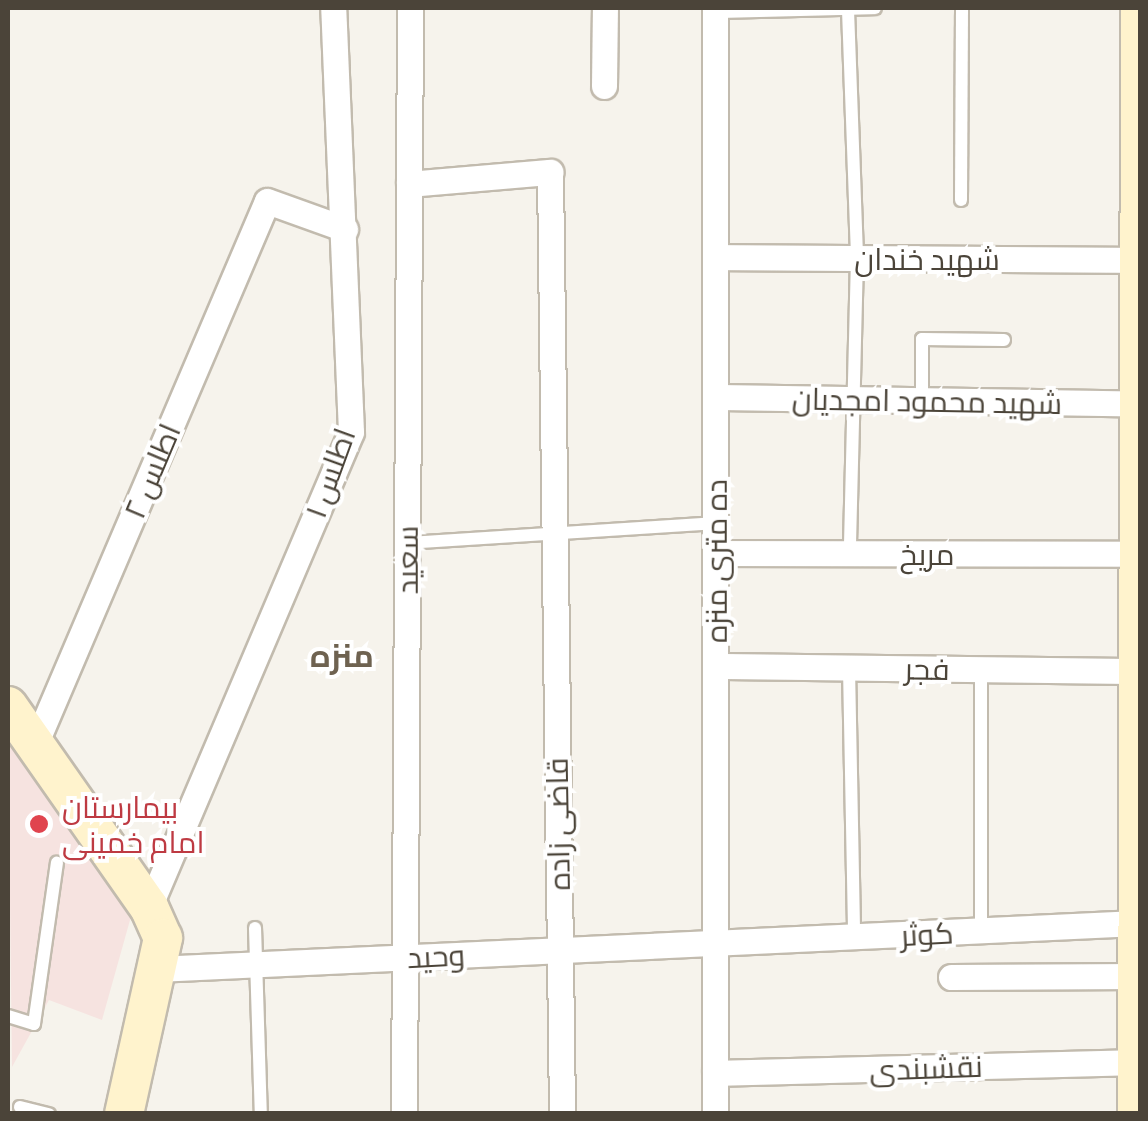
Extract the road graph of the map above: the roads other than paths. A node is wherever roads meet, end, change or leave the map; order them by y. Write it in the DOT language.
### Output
graph roads {
  1 [pos="333,8"];
  2 [pos="410,8"];
  3 [pos="605,8"];
  4 [pos="874,8"];
  5 [pos="962,8"];
  6 [pos="1140,8"];
  7 [pos="715,10"];
  8 [pos="848,10"];
  9 [pos="604,86"];
  10 [pos="1140,150"];
  11 [pos="409,184"];
  12 [pos="961,200"];
  13 [pos="345,229"];
  14 [pos="1140,240"];
  15 [pos="716,257"];
  16 [pos="858,258"];
  17 [pos="1004,340"];
  18 [pos="716,398"];
  19 [pos="854,400"];
  20 [pos="922,400"];
  21 [pos="1138,404"];
  22 [pos="716,523"];
  23 [pos="554,534"];
  24 [pos="406,543"];
  25 [pos="716,553"];
  26 [pos="850,553"];
  27 [pos="1138,554"];
  28 [pos="1139,602"];
  29 [pos="716,666"];
  30 [pos="849,668"];
  31 [pos="981,670"];
  32 [pos="1138,672"];
  33 [pos="8,706"];
  34 [pos="36,742"];
  35 [pos="1139,744"];
  36 [pos="57,864"];
  37 [pos="149,907"];
  38 [pos="1138,911"];
  39 [pos="255,928"];
  40 [pos="981,931"];
  41 [pos="854,937"];
  42 [pos="716,944"];
  43 [pos="560,951"];
  44 [pos="404,958"];
  45 [pos="256,964"];
  46 [pos="156,969"];
  47 [pos="951,977"];
  48 [pos="1138,989"];
  49 [pos="8,1016"];
  50 [pos="1137,1062"];
  51 [pos="715,1074"];
  52 [pos="20,1107"];
  53 [pos="49,1114"];
  54 [pos="124,1114"];
  55 [pos="262,1114"];
  56 [pos="404,1114"];
  57 [pos="562,1114"];
  58 [pos="716,1114"];
  59 [pos="1137,1114"];
  1 -- 13 [label="street, اطلس ۱"];
  2 -- 11 [label="street, سعید"];
  3 -- 9 [label="street"];
  4 -- 8 [label="lane"];
  5 -- 12 [label="lane"];
  6 -- 10 [label="main road"];
  7 -- 8 [label="lane"];
  7 -- 15 [label="street, ده متری منزه"];
  8 -- 16 [label="lane"];
  10 -- 14 [label="main road"];
  11 -- 23 [label="street, قاضی زاده"];
  11 -- 24 [label="street, سعید"];
  13 -- 34 [label="street, اطلس ۲"];
  13 -- 37 [label="street, اطلس ۱"];
  14 -- 16 [label="street, شهید خندان"];
  14 -- 21 [label="main road"];
  15 -- 16 [label="street, شهید خندان"];
  15 -- 18 [label="street, ده متری منزه"];
  16 -- 19 [label="lane"];
  17 -- 20 [label="lane"];
  18 -- 19 [label="street, شهید محمود امجدیان"];
  18 -- 22 [label="street, ده متری منزه"];
  19 -- 20 [label="street, شهید محمود امجدیان"];
  19 -- 26 [label="lane"];
  20 -- 21 [label="street, شهید محمود امجدیان"];
  21 -- 27 [label="main road"];
  22 -- 23 [label="lane"];
  22 -- 25 [label="street, ده متری منزه"];
  23 -- 24 [label="lane"];
  23 -- 43 [label="street, قاضی زاده"];
  24 -- 44 [label="street, سعید"];
  25 -- 26 [label="street, مریخ"];
  25 -- 29 [label="street, ده متری منزه"];
  26 -- 27 [label="street, مریخ"];
  27 -- 28 [label="main road"];
  28 -- 32 [label="main road"];
  29 -- 30 [label="street, فجر"];
  29 -- 42 [label="street, ده متری منزه"];
  30 -- 31 [label="street, فجر"];
  30 -- 41 [label="lane"];
  31 -- 32 [label="street, فجر"];
  31 -- 40 [label="lane"];
  32 -- 35 [label="main road"];
  33 -- 34 [label="main road"];
  34 -- 37 [label="main road"];
  35 -- 38 [label="main road"];
  36 -- 49 [label="lane"];
  37 -- 46 [label="main road"];
  38 -- 40 [label="street, کوثر"];
  38 -- 48 [label="main road"];
  39 -- 45 [label="lane"];
  40 -- 41 [label="street, کوثر"];
  41 -- 42 [label="street, کوثر"];
  42 -- 43 [label="street, وحید"];
  42 -- 51 [label="street, ده متری منزه"];
  43 -- 44 [label="street, وحید"];
  43 -- 57 [label="street, قاضی زاده"];
  44 -- 45 [label="street, وحید"];
  44 -- 56 [label="street, سعید"];
  45 -- 46 [label="street, وحید"];
  45 -- 55 [label="lane"];
  46 -- 54 [label="main road"];
  47 -- 48 [label="street"];
  48 -- 50 [label="main road"];
  50 -- 51 [label="street, نقشبندی"];
  50 -- 59 [label="main road"];
  51 -- 58 [label="street, ده متری منزه"];
  52 -- 53 [label="lane"];
}
